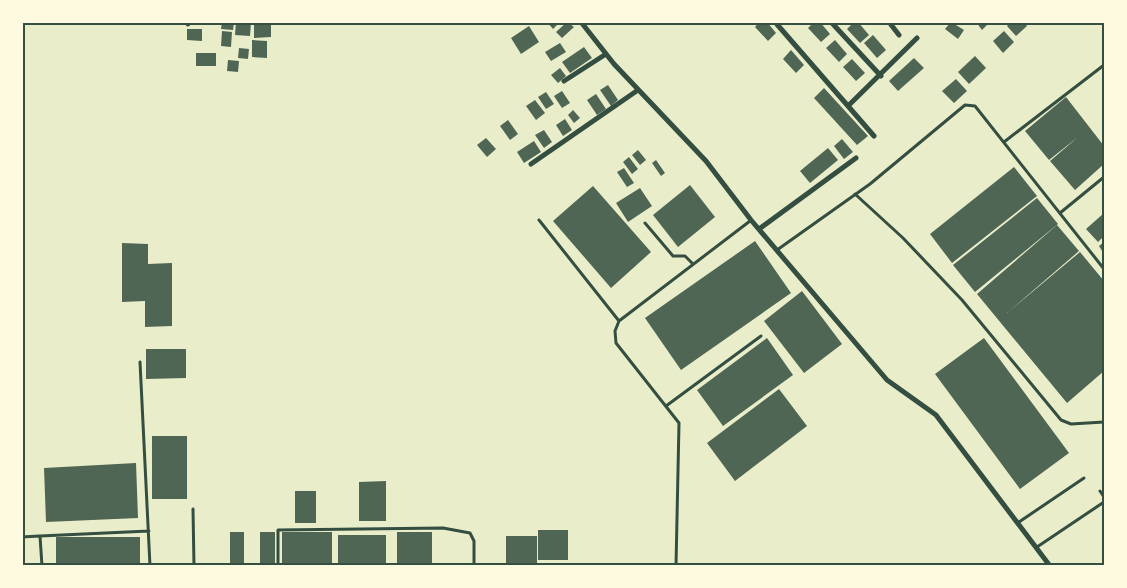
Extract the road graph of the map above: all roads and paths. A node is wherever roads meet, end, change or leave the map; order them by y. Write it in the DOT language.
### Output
graph roads {
  1 [pos="581,22"];
  2 [pos="775,22"];
  3 [pos="831,22"];
  4 [pos="889,22"];
  5 [pos="899,35"];
  6 [pos="917,38"];
  7 [pos="606,54"];
  8 [pos="1104,65"];
  9 [pos="881,76"];
  10 [pos="564,81"];
  11 [pos="638,90"];
  12 [pos="848,106"];
  13 [pos="874,136"];
  14 [pos="1005,142"];
  15 [pos="856,159"];
  16 [pos="531,164"];
  17 [pos="1104,177"];
  18 [pos="855,194"];
  19 [pos="1060,213"];
  20 [pos="539,220"];
  21 [pos="752,220"];
  22 [pos="645,223"];
  23 [pos="759,229"];
  24 [pos="777,250"];
  25 [pos="693,264"];
  26 [pos="1104,269"];
  27 [pos="619,321"];
  28 [pos="760,336"];
  29 [pos="140,362"];
  30 [pos="666,406"];
  31 [pos="1104,422"];
  32 [pos="1084,478"];
  33 [pos="1100,491"];
  34 [pos="1104,497"];
  35 [pos="1104,502"];
  36 [pos="193,509"];
  37 [pos="1018,522"];
  38 [pos="149,531"];
  39 [pos="40,536"];
  40 [pos="22,537"];
  41 [pos="1037,547"];
  42 [pos="42,566"];
  43 [pos="150,566"];
  44 [pos="194,566"];
  45 [pos="278,566"];
  46 [pos="474,566"];
  47 [pos="676,566"];
  48 [pos="1050,566"];
  1 -- 7 [label="street"];
  2 -- 12 [label="street"];
  3 -- 9 [label="street"];
  4 -- 5 [label="street"];
  6 -- 9 [label="street"];
  7 -- 10 [label="street"];
  7 -- 11 [label="street"];
  8 -- 14 [label="lane"];
  9 -- 12 [label="street"];
  11 -- 16 [label="street"];
  11 -- 21 [label="street"];
  12 -- 13 [label="street"];
  14 -- 18 [label="lane"];
  14 -- 19 [label="lane"];
  15 -- 23 [label="street"];
  17 -- 19 [label="lane"];
  18 -- 24 [label="lane"];
  18 -- 31 [label="lane"];
  19 -- 26 [label="lane"];
  20 -- 27 [label="lane"];
  21 -- 23 [label="street"];
  21 -- 25 [label="lane"];
  22 -- 25 [label="lane"];
  23 -- 24 [label="street"];
  24 -- 37 [label="street"];
  25 -- 27 [label="lane"];
  27 -- 30 [label="lane"];
  28 -- 30 [label="lane"];
  29 -- 38 [label="lane"];
  30 -- 47 [label="lane"];
  32 -- 37 [label="lane"];
  33 -- 34 [label="lane"];
  35 -- 41 [label="lane"];
  36 -- 44 [label="lane"];
  37 -- 41 [label="street"];
  38 -- 39 [label="lane"];
  38 -- 43 [label="lane"];
  39 -- 40 [label="lane"];
  39 -- 42 [label="lane"];
  41 -- 48 [label="street"];
  45 -- 46 [label="lane"];
}
